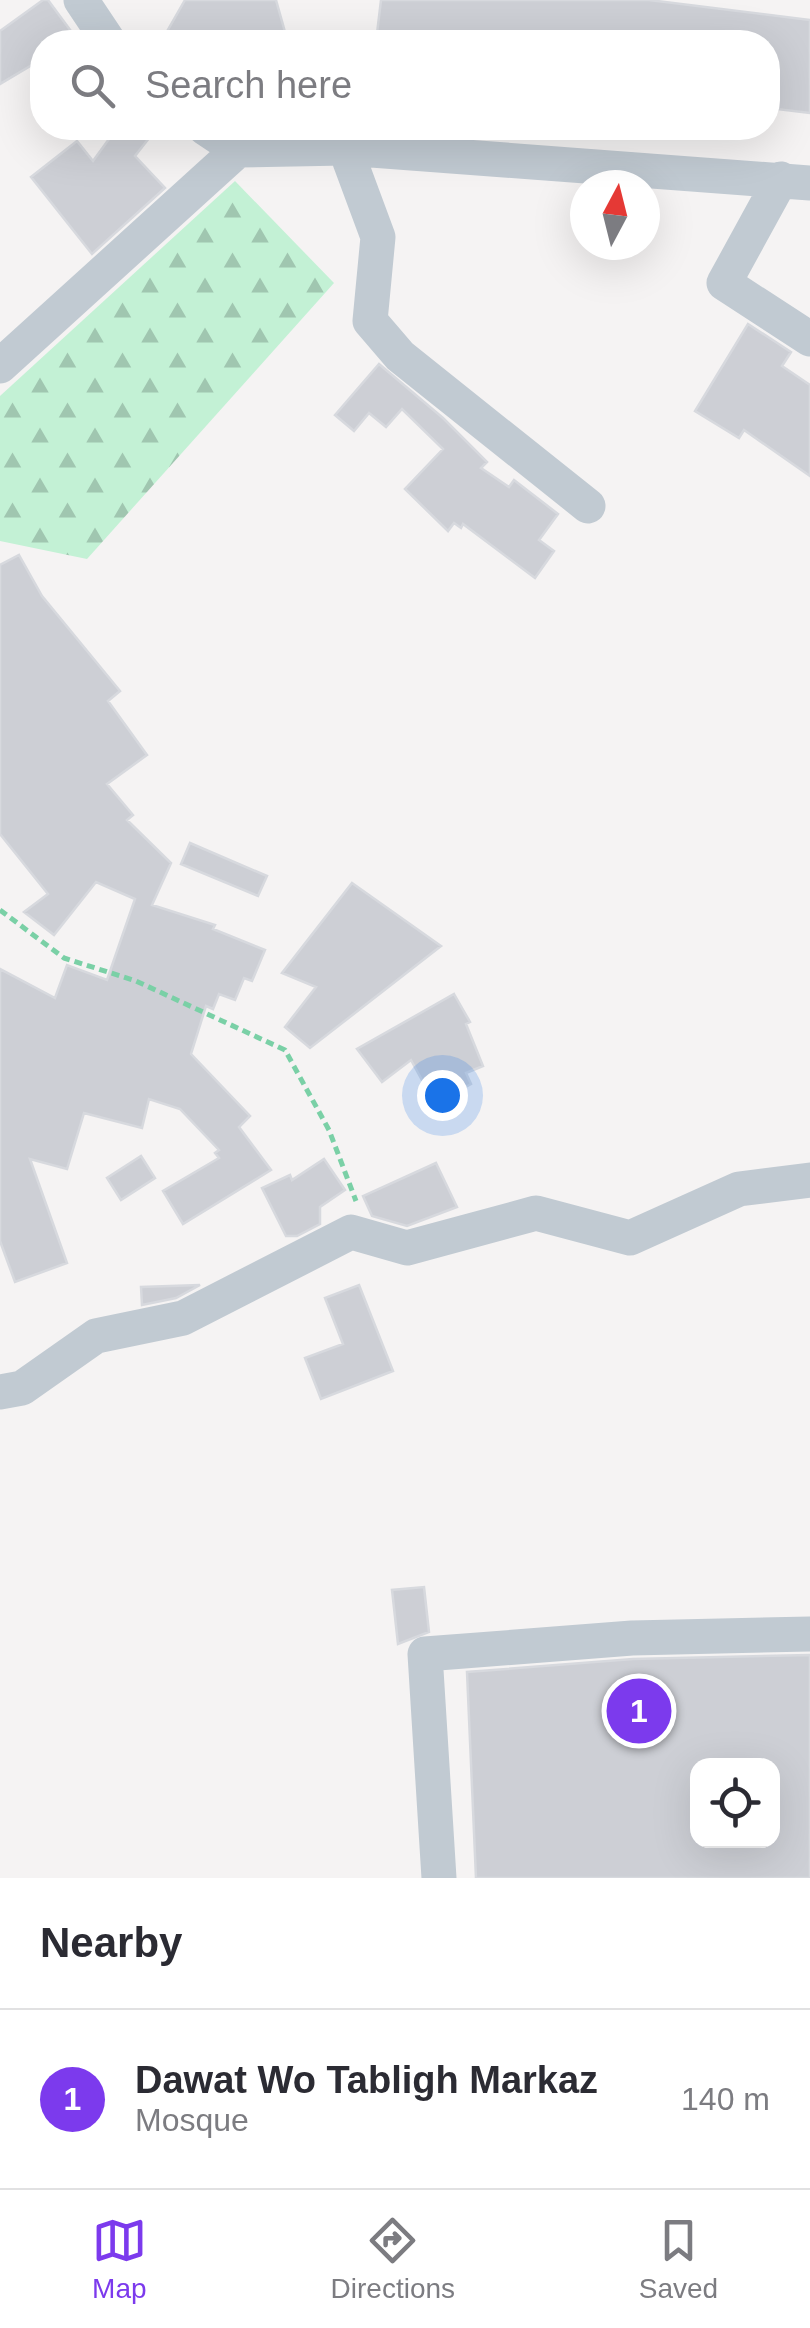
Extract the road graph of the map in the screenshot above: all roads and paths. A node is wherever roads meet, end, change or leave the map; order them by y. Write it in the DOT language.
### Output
graph roads {
  1 [pos="82,0"];
  2 [pos="101,30"];
  3 [pos="223,140"];
  4 [pos="345,148"];
  5 [pos="238,150"];
  6 [pos="796,181"];
  7 [pos="810,338"];
  8 [pos="0,366"];
  9 [pos="588,506"];
  10 [pos="0,910"];
  11 [pos="810,1180"];
  12 [pos="370,1237"];
  13 [pos="0,1392"];
  14 [pos="810,1634"];
  15 [pos="438,1878"];
  1 -- 2 [label="street"];
  3 -- 5 [label="street"];
  4 -- 5 [label="street"];
  4 -- 6 [label="street"];
  4 -- 9 [label="street"];
  5 -- 8 [label="street"];
  6 -- 7 [label="street"];
  10 -- 12 [label="path"];
  11 -- 12 [label="street"];
  12 -- 13 [label="street"];
  14 -- 15 [label="street"];
}
